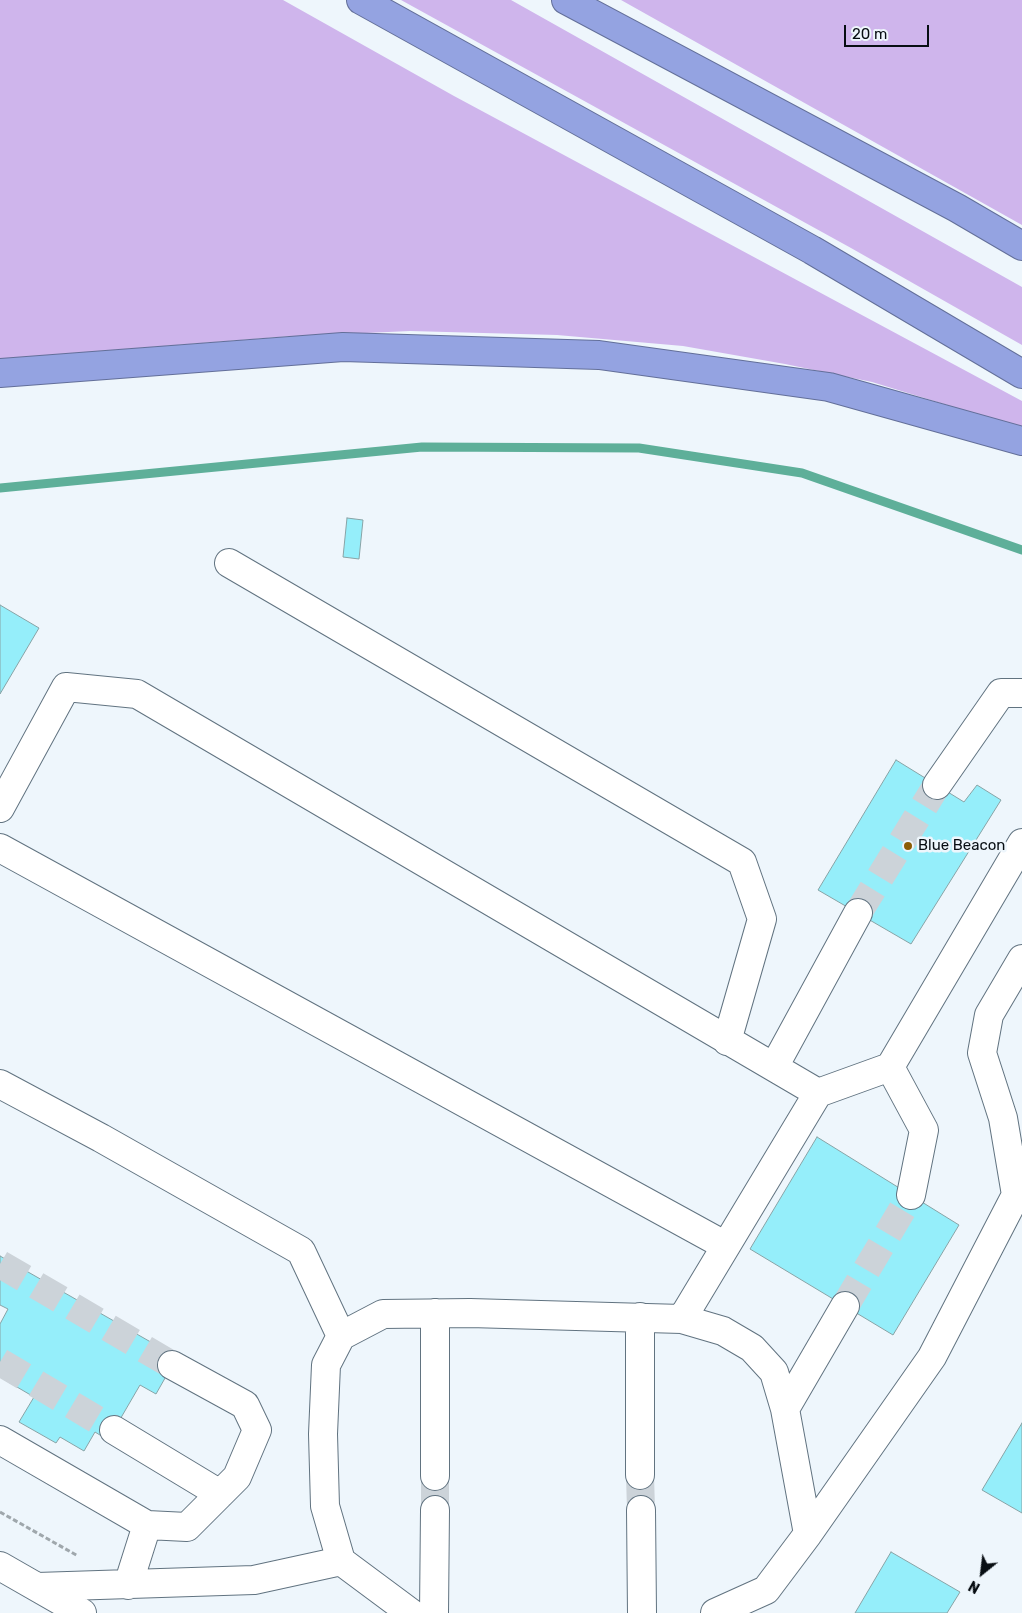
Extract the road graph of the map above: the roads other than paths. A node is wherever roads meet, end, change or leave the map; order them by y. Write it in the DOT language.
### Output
graph roads {
  1 [pos="361,0"];
  2 [pos="566,0"];
  3 [pos="1022,246"];
  4 [pos="0,373"];
  5 [pos="1022,374"];
  6 [pos="1022,441"];
  7 [pos="229,563"];
  8 [pos="1022,694"];
  9 [pos="937,785"];
  10 [pos="0,808"];
  11 [pos="1022,843"];
  12 [pos="0,848"];
  13 [pos="858,913"];
  14 [pos="1022,959"];
  15 [pos="727,1041"];
  16 [pos="774,1067"];
  17 [pos="890,1067"];
  18 [pos="0,1084"];
  19 [pos="818,1093"];
  20 [pos="911,1195"];
  21 [pos="726,1246"];
  22 [pos="845,1306"];
  23 [pos="435,1313"];
  24 [pos="640,1317"];
  25 [pos="682,1319"];
  26 [pos="341,1336"];
  27 [pos="172,1365"];
  28 [pos="785,1409"];
  29 [pos="114,1430"];
  30 [pos="0,1440"];
  31 [pos="640,1475"];
  32 [pos="435,1476"];
  33 [pos="220,1494"];
  34 [pos="435,1510"];
  35 [pos="641,1510"];
  36 [pos="147,1525"];
  37 [pos="808,1534"];
  38 [pos="341,1561"];
  39 [pos="0,1566"];
  40 [pos="128,1585"];
  41 [pos="37,1587"];
  42 [pos="82,1613"];
  43 [pos="411,1613"];
  44 [pos="434,1613"];
  45 [pos="642,1613"];
  46 [pos="715,1613"];
  1 -- 5 [label="highway"];
  2 -- 3 [label="highway"];
  4 -- 6 [label="highway"];
  7 -- 15 [label="street"];
  8 -- 9 [label="street"];
  10 -- 15 [label="street"];
  11 -- 17 [label="street"];
  12 -- 21 [label="street"];
  13 -- 16 [label="street"];
  14 -- 37 [label="street"];
  15 -- 16 [label="street"];
  16 -- 19 [label="street"];
  17 -- 19 [label="street"];
  17 -- 20 [label="street"];
  18 -- 26 [label="street"];
  19 -- 21 [label="street"];
  21 -- 25 [label="street"];
  22 -- 28 [label="street"];
  23 -- 24 [label="street"];
  23 -- 26 [label="street"];
  23 -- 32 [label="street"];
  24 -- 25 [label="street"];
  24 -- 31 [label="street"];
  25 -- 28 [label="street"];
  26 -- 38 [label="street"];
  27 -- 33 [label="street"];
  28 -- 37 [label="street"];
  29 -- 33 [label="street"];
  30 -- 36 [label="street"];
  33 -- 36 [label="street"];
  34 -- 44 [label="street"];
  35 -- 45 [label="street"];
  36 -- 40 [label="street"];
  37 -- 46 [label="street"];
  38 -- 40 [label="street"];
  38 -- 43 [label="street"];
  39 -- 41 [label="street"];
  40 -- 41 [label="street"];
  41 -- 42 [label="street"];
}
